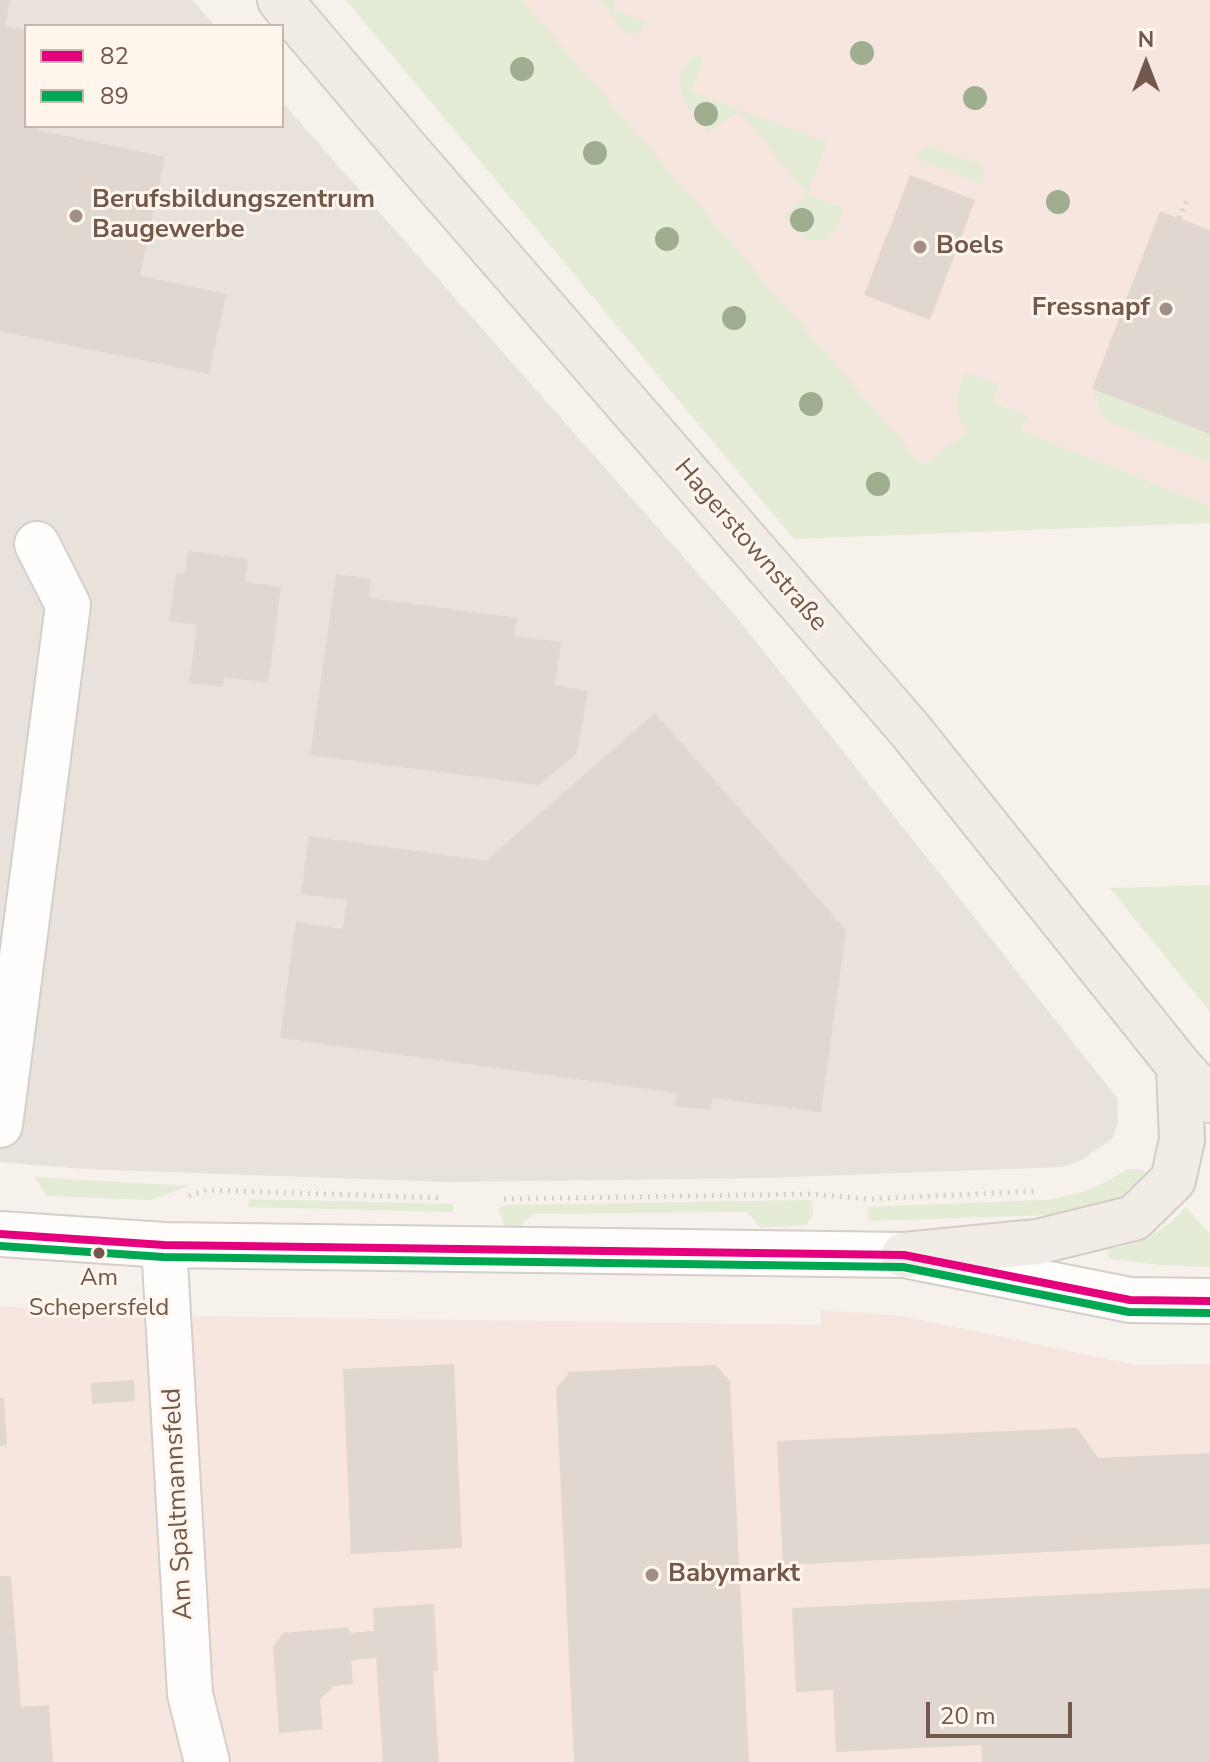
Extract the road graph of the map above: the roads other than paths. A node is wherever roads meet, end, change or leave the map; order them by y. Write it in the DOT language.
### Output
graph roads {
  1 [pos="280,0"];
  2 [pos="37,544"];
  3 [pos="1179,1066"];
  4 [pos="1210,1100"];
  5 [pos="0,1125"];
  6 [pos="0,1234"];
  7 [pos="164,1245"];
  8 [pos="904,1255"];
  9 [pos="1210,1301"];
  10 [pos="207,1762"];
  1 -- 3 [label="main road, Hagerstownstraße"];
  2 -- 5 [label="street"];
  3 -- 4 [label="main road, Hagerstownstraße"];
  3 -- 8 [label="main road"];
  6 -- 7 [label="street"];
  7 -- 8 [label="street"];
  7 -- 10 [label="street, Am Spaltmannsfeld"];
  8 -- 9 [label="street"];
}
